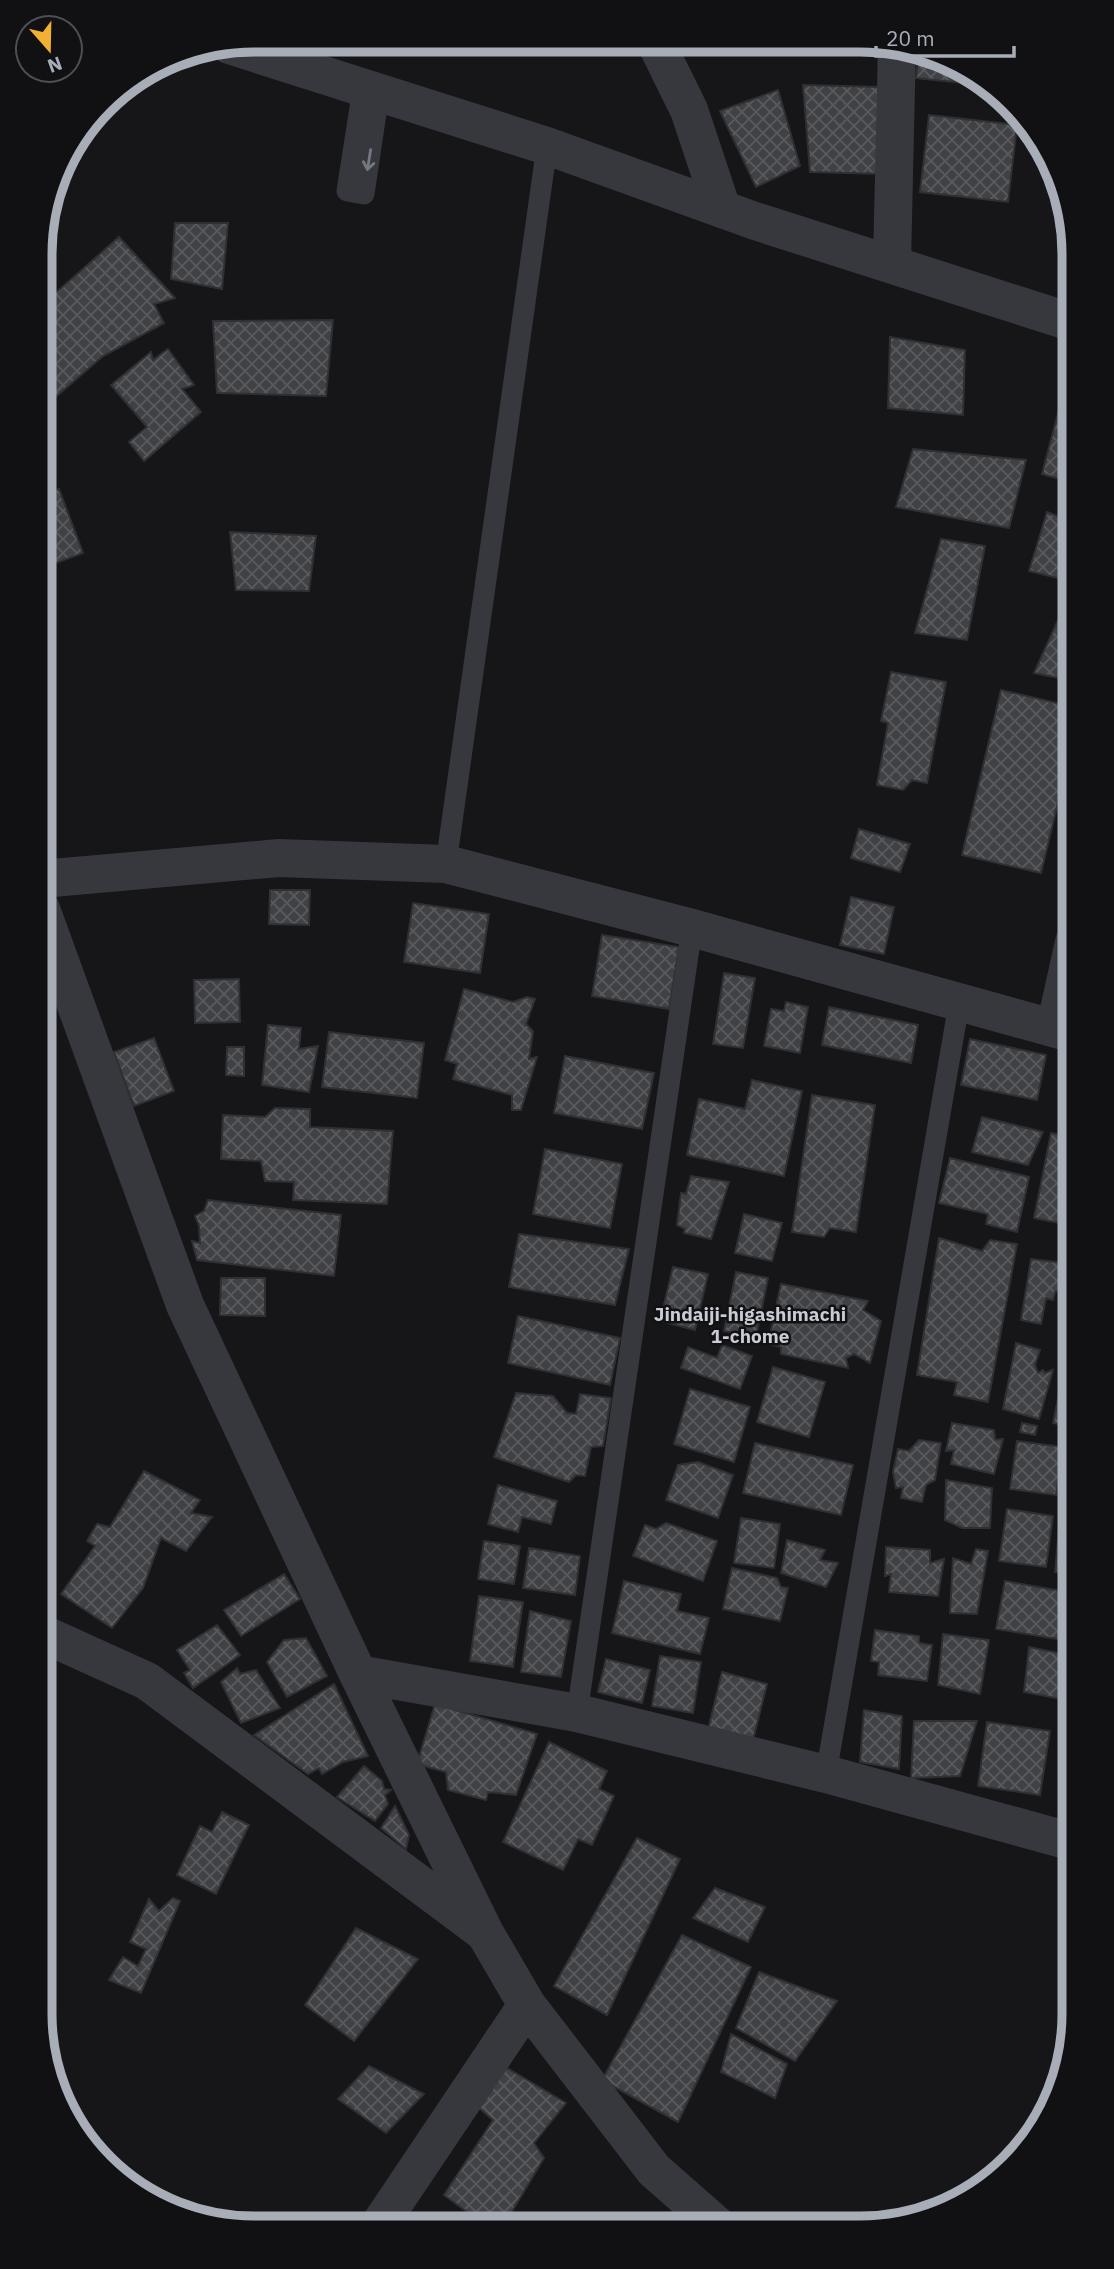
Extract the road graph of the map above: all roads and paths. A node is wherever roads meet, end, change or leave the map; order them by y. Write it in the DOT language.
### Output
graph roads {
  1 [pos="661,52"];
  2 [pos="254,53"];
  3 [pos="897,56"];
  4 [pos="547,146"];
  5 [pos="722,209"];
  6 [pos="892,263"];
  7 [pos="1062,319"];
  8 [pos="446,864"];
  9 [pos="53,878"];
  10 [pos="692,928"];
  11 [pos="53,947"];
  12 [pos="959,1004"];
  13 [pos="1062,1030"];
  14 [pos="52,1638"];
  15 [pos="358,1674"];
  16 [pos="577,1713"];
  17 [pos="826,1774"];
  18 [pos="1061,1839"];
  19 [pos="485,1933"];
  20 [pos="527,2005"];
  21 [pos="385,2216"];
  22 [pos="707,2216"];
  1 -- 5 [label="street"];
  2 -- 4 [label="street"];
  3 -- 6 [label="street"];
  4 -- 5 [label="street"];
  4 -- 8 [label="lane"];
  5 -- 6 [label="street"];
  6 -- 7 [label="street"];
  8 -- 9 [label="street"];
  8 -- 10 [label="street"];
  10 -- 12 [label="street"];
  10 -- 16 [label="lane"];
  11 -- 15 [label="street"];
  12 -- 13 [label="street"];
  12 -- 17 [label="lane"];
  14 -- 19 [label="street"];
  15 -- 16 [label="street"];
  15 -- 19 [label="street"];
  16 -- 17 [label="street"];
  17 -- 18 [label="street"];
  19 -- 20 [label="street"];
  20 -- 21 [label="street"];
  20 -- 22 [label="street"];
}
